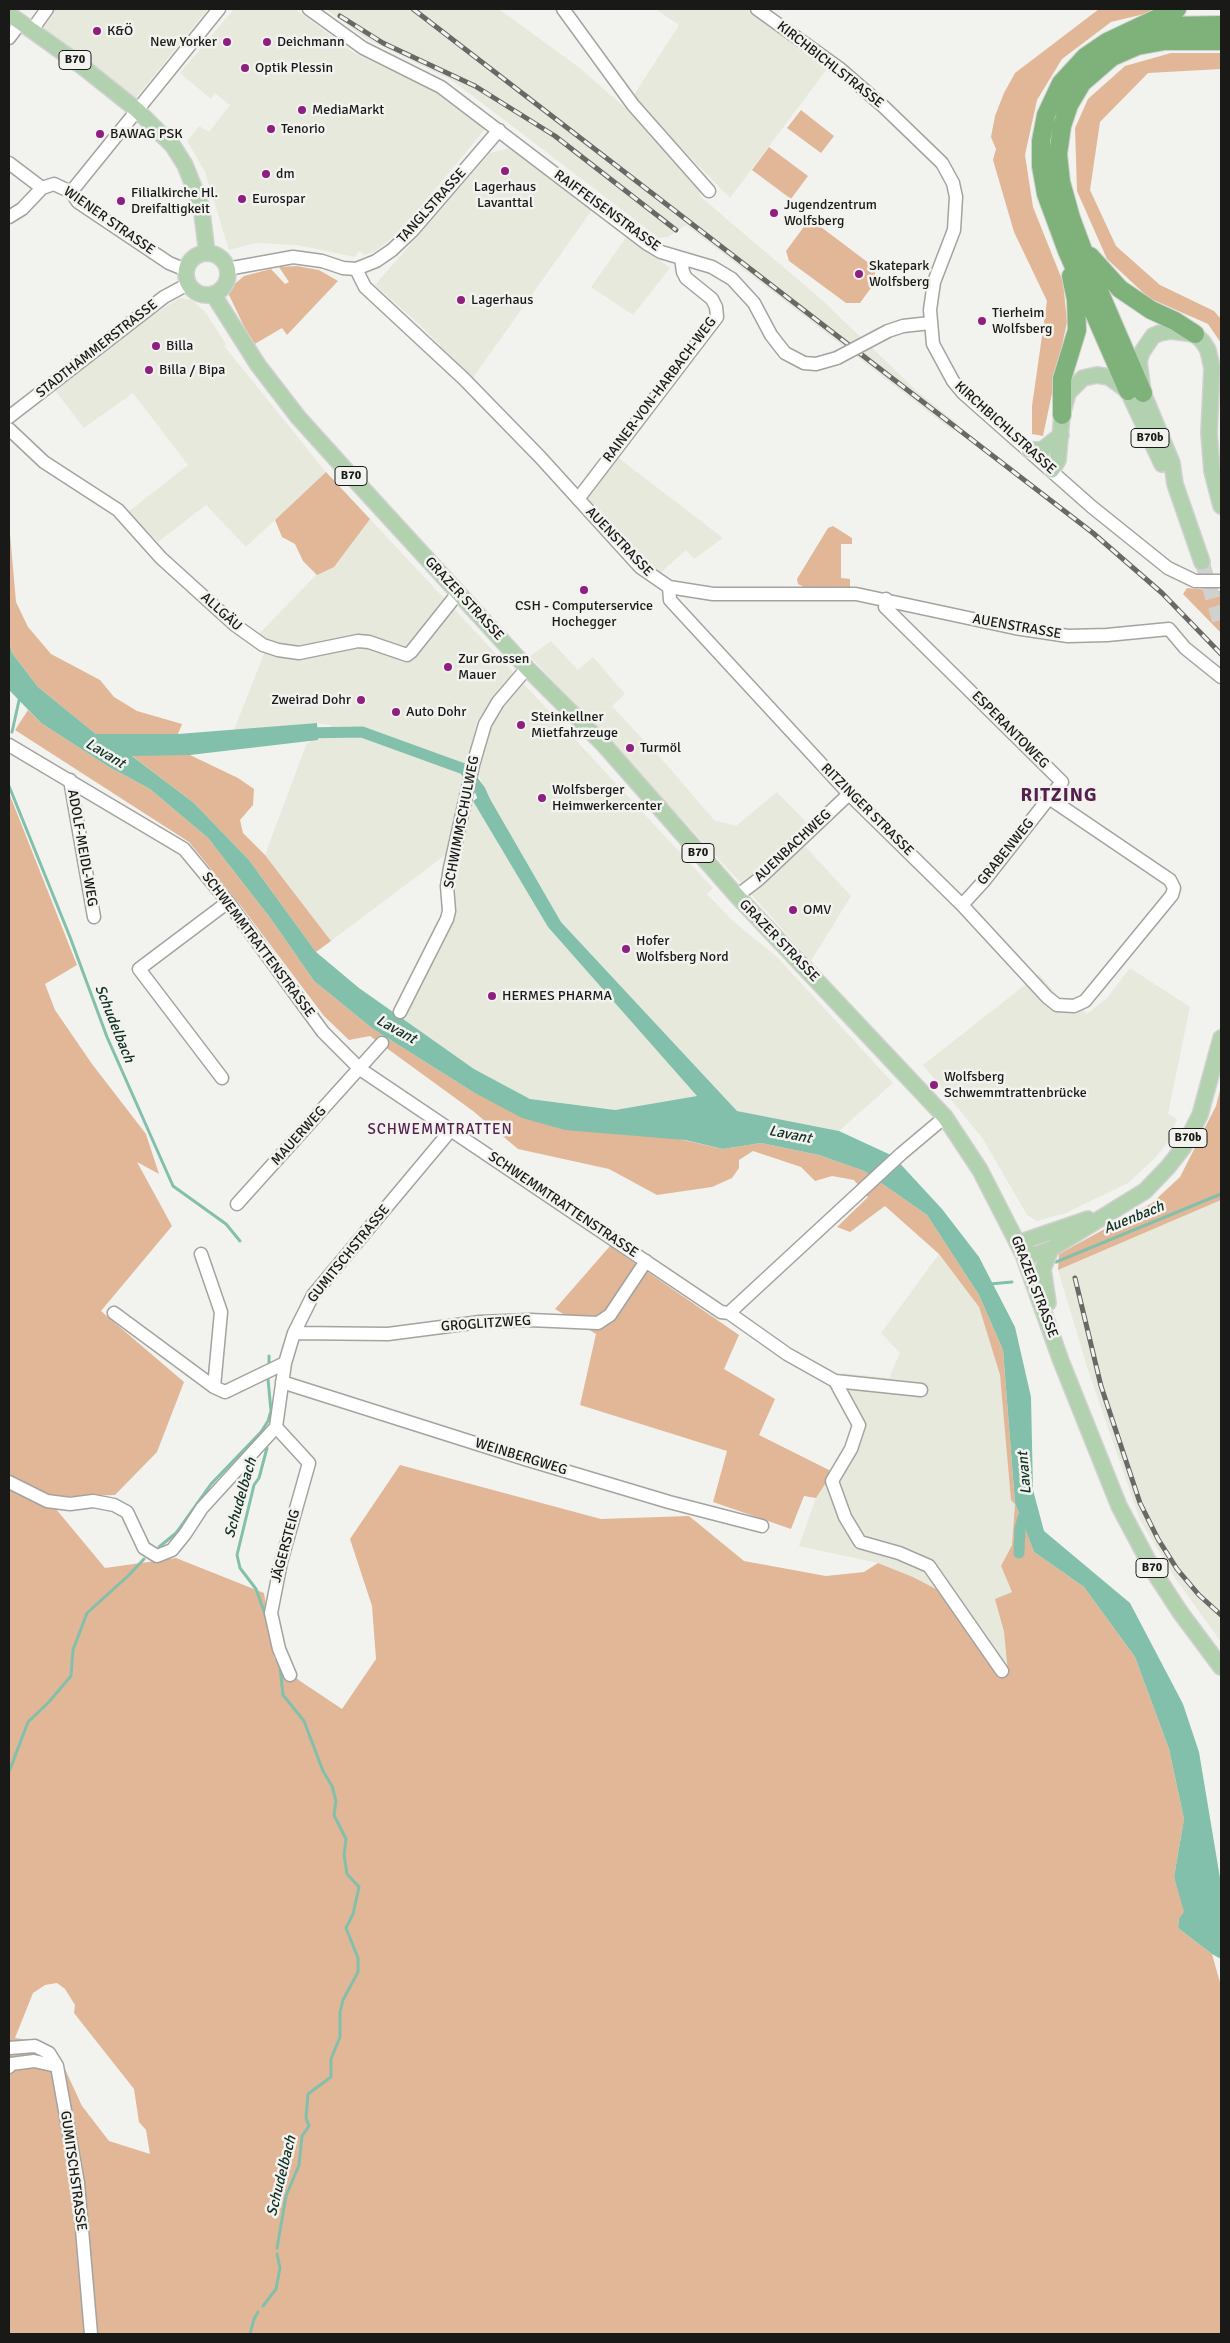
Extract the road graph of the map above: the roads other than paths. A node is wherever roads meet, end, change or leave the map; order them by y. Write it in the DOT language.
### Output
graph roads {
  1 [pos="47,9"];
  2 [pos="219,9"];
  3 [pos="309,9"];
  4 [pos="563,9"];
  5 [pos="757,9"];
  6 [pos="1177,9"];
  7 [pos="21,22"];
  8 [pos="1221,25"];
  9 [pos="1129,31"];
  10 [pos="9,38"];
  11 [pos="1221,41"];
  12 [pos="137,110"];
  13 [pos="499,130"];
  14 [pos="9,163"];
  15 [pos="42,188"];
  16 [pos="709,191"];
  17 [pos="70,192"];
  18 [pos="9,217"];
  19 [pos="1074,248"];
  20 [pos="207,253"];
  21 [pos="681,258"];
  22 [pos="227,269"];
  23 [pos="356,269"];
  24 [pos="187,277"];
  25 [pos="213,294"];
  26 [pos="930,323"];
  27 [pos="1195,334"];
  28 [pos="1135,392"];
  29 [pos="1062,415"];
  30 [pos="9,417"];
  31 [pos="9,429"];
  32 [pos="1061,435"];
  33 [pos="1029,450"];
  34 [pos="1052,470"];
  35 [pos="578,499"];
  36 [pos="1221,506"];
  37 [pos="1202,562"];
  38 [pos="1221,581"];
  39 [pos="669,587"];
  40 [pos="458,593"];
  41 [pos="886,599"];
  42 [pos="527,668"];
  43 [pos="1221,677"];
  44 [pos="9,744"];
  45 [pos="70,780"];
  46 [pos="849,794"];
  47 [pos="1049,798"];
  48 [pos="736,896"];
  49 [pos="228,902"];
  50 [pos="962,905"];
  51 [pos="94,917"];
  52 [pos="400,1012"];
  53 [pos="1221,1038"];
  54 [pos="382,1043"];
  55 [pos="360,1069"];
  56 [pos="222,1078"];
  57 [pos="945,1117"];
  58 [pos="452,1130"];
  59 [pos="238,1204"];
  60 [pos="1114,1210"];
  61 [pos="1021,1249"];
  62 [pos="1051,1249"];
  63 [pos="201,1254"];
  64 [pos="646,1261"];
  65 [pos="114,1313"];
  66 [pos="729,1313"];
  67 [pos="1052,1332"];
  68 [pos="294,1333"];
  69 [pos="285,1363"];
  70 [pos="835,1381"];
  71 [pos="282,1382"];
  72 [pos="214,1388"];
  73 [pos="921,1390"];
  74 [pos="276,1428"];
  75 [pos="9,1482"];
  76 [pos="762,1526"];
  77 [pos="1221,1667"];
  78 [pos="1002,1671"];
  79 [pos="290,1675"];
  80 [pos="9,2048"];
  81 [pos="57,2066"];
  82 [pos="9,2067"];
  83 [pos="92,2334"];
  1 -- 7 [label="street"];
  2 -- 12 [label="street"];
  3 -- 13 [label="street, RAIFFEISENSTRASSE"];
  4 -- 16 [label="street"];
  5 -- 26 [label="street, KIRCHBICHLSTRASSE"];
  6 -- 9 [label="highway"];
  7 -- 10 [label="street"];
  7 -- 12 [label="main road, B70"];
  8 -- 9 [label="highway"];
  9 -- 19 [label="highway"];
  11 -- 19 [label="highway"];
  12 -- 17 [label="street"];
  12 -- 20 [label="main road, B70"];
  13 -- 21 [label="street, RAIFFEISENSTRASSE"];
  13 -- 23 [label="street, TANGLSTRASSE"];
  14 -- 15 [label="street, WIENER STRASSE"];
  15 -- 17 [label="street, WIENER STRASSE"];
  15 -- 18 [label="street"];
  17 -- 24 [label="street, WIENER STRASSE"];
  19 -- 27 [label="highway"];
  19 -- 28 [label="highway"];
  19 -- 29 [label="highway"];
  20 -- 22 [label="main road"];
  20 -- 24 [label="main road"];
  21 -- 26 [label="street, RAIFFEISENSTRASSE, bridge"];
  21 -- 35 [label="street, RAINER-VON-HARBACH-WEG"];
  22 -- 23 [label="street"];
  22 -- 25 [label="main road"];
  23 -- 35 [label="street, AUENSTRASSE"];
  24 -- 25 [label="main road"];
  24 -- 30 [label="street, STADTHAMMERSTRASSE"];
  25 -- 40 [label="main road, GRAZER STRASSE / B70"];
  26 -- 33 [label="street, KIRCHBICHLSTRASSE"];
  27 -- 28 [label="main road"];
  27 -- 36 [label="main road"];
  28 -- 29 [label="main road"];
  28 -- 37 [label="main road, B70b"];
  29 -- 32 [label="main road"];
  31 -- 40 [label="street, ALLGÄU"];
  32 -- 33 [label="main road"];
  32 -- 34 [label="main road"];
  33 -- 34 [label="street, KIRCHBICHLSTRASSE"];
  34 -- 38 [label="street, KIRCHBICHLSTRASSE"];
  35 -- 39 [label="street, AUENSTRASSE"];
  39 -- 41 [label="street, AUENSTRASSE"];
  39 -- 46 [label="street, RITZINGER STRASSE"];
  40 -- 42 [label="main road, GRAZER STRASSE / B70"];
  41 -- 43 [label="street, AUENSTRASSE"];
  41 -- 47 [label="street, ESPERANTOWEG"];
  42 -- 48 [label="main road, GRAZER STRASSE / B70"];
  42 -- 52 [label="street, SCHWIMMSCHULWEG"];
  44 -- 45 [label="street, SCHWEMMTRATTENSTRASSE"];
  45 -- 49 [label="street, SCHWEMMTRATTENSTRASSE"];
  45 -- 51 [label="street, ADOLF-MEIDL-WEG"];
  46 -- 48 [label="street, AUENBACHWEG"];
  46 -- 50 [label="street, RITZINGER STRASSE"];
  47 -- 50 [label="street, GRABENWEG"];
  47 -- 50 [label="street, RITZINGER STRASSE"];
  48 -- 57 [label="main road, GRAZER STRASSE / B70"];
  49 -- 55 [label="street, SCHWEMMTRATTENSTRASSE"];
  49 -- 56 [label="street"];
  53 -- 60 [label="main road, B70b"];
  54 -- 55 [label="street"];
  55 -- 58 [label="street, SCHWEMMTRATTENSTRASSE"];
  55 -- 59 [label="street, MAUERWEG"];
  57 -- 61 [label="main road, GRAZER STRASSE / B70"];
  57 -- 66 [label="street"];
  58 -- 64 [label="street, SCHWEMMTRATTENSTRASSE"];
  58 -- 68 [label="street, GUMITSCHSTRASSE"];
  60 -- 61 [label="main road, B70b"];
  60 -- 62 [label="main road, B70b"];
  61 -- 62 [label="main road, B70b"];
  61 -- 67 [label="main road, GRAZER STRASSE / B70"];
  62 -- 67 [label="main road"];
  63 -- 72 [label="street"];
  64 -- 66 [label="street, SCHWEMMTRATTENSTRASSE"];
  64 -- 68 [label="street, GROGLITZWEG"];
  65 -- 72 [label="street"];
  66 -- 70 [label="street, SCHWEMMTRATTENSTRASSE"];
  67 -- 77 [label="main road, GRAZER STRASSE / B70"];
  68 -- 69 [label="street, GUMITSCHSTRASSE"];
  69 -- 71 [label="street, GUMITSCHSTRASSE"];
  69 -- 72 [label="street"];
  70 -- 73 [label="street"];
  70 -- 78 [label="street"];
  71 -- 74 [label="street, GUMITSCHSTRASSE"];
  71 -- 76 [label="street, WEINBERGWEG"];
  74 -- 75 [label="street"];
  74 -- 79 [label="street, JÄGERSTEIG"];
  80 -- 81 [label="street"];
  81 -- 82 [label="street"];
  81 -- 83 [label="street, GUMITSCHSTRASSE"];
}
